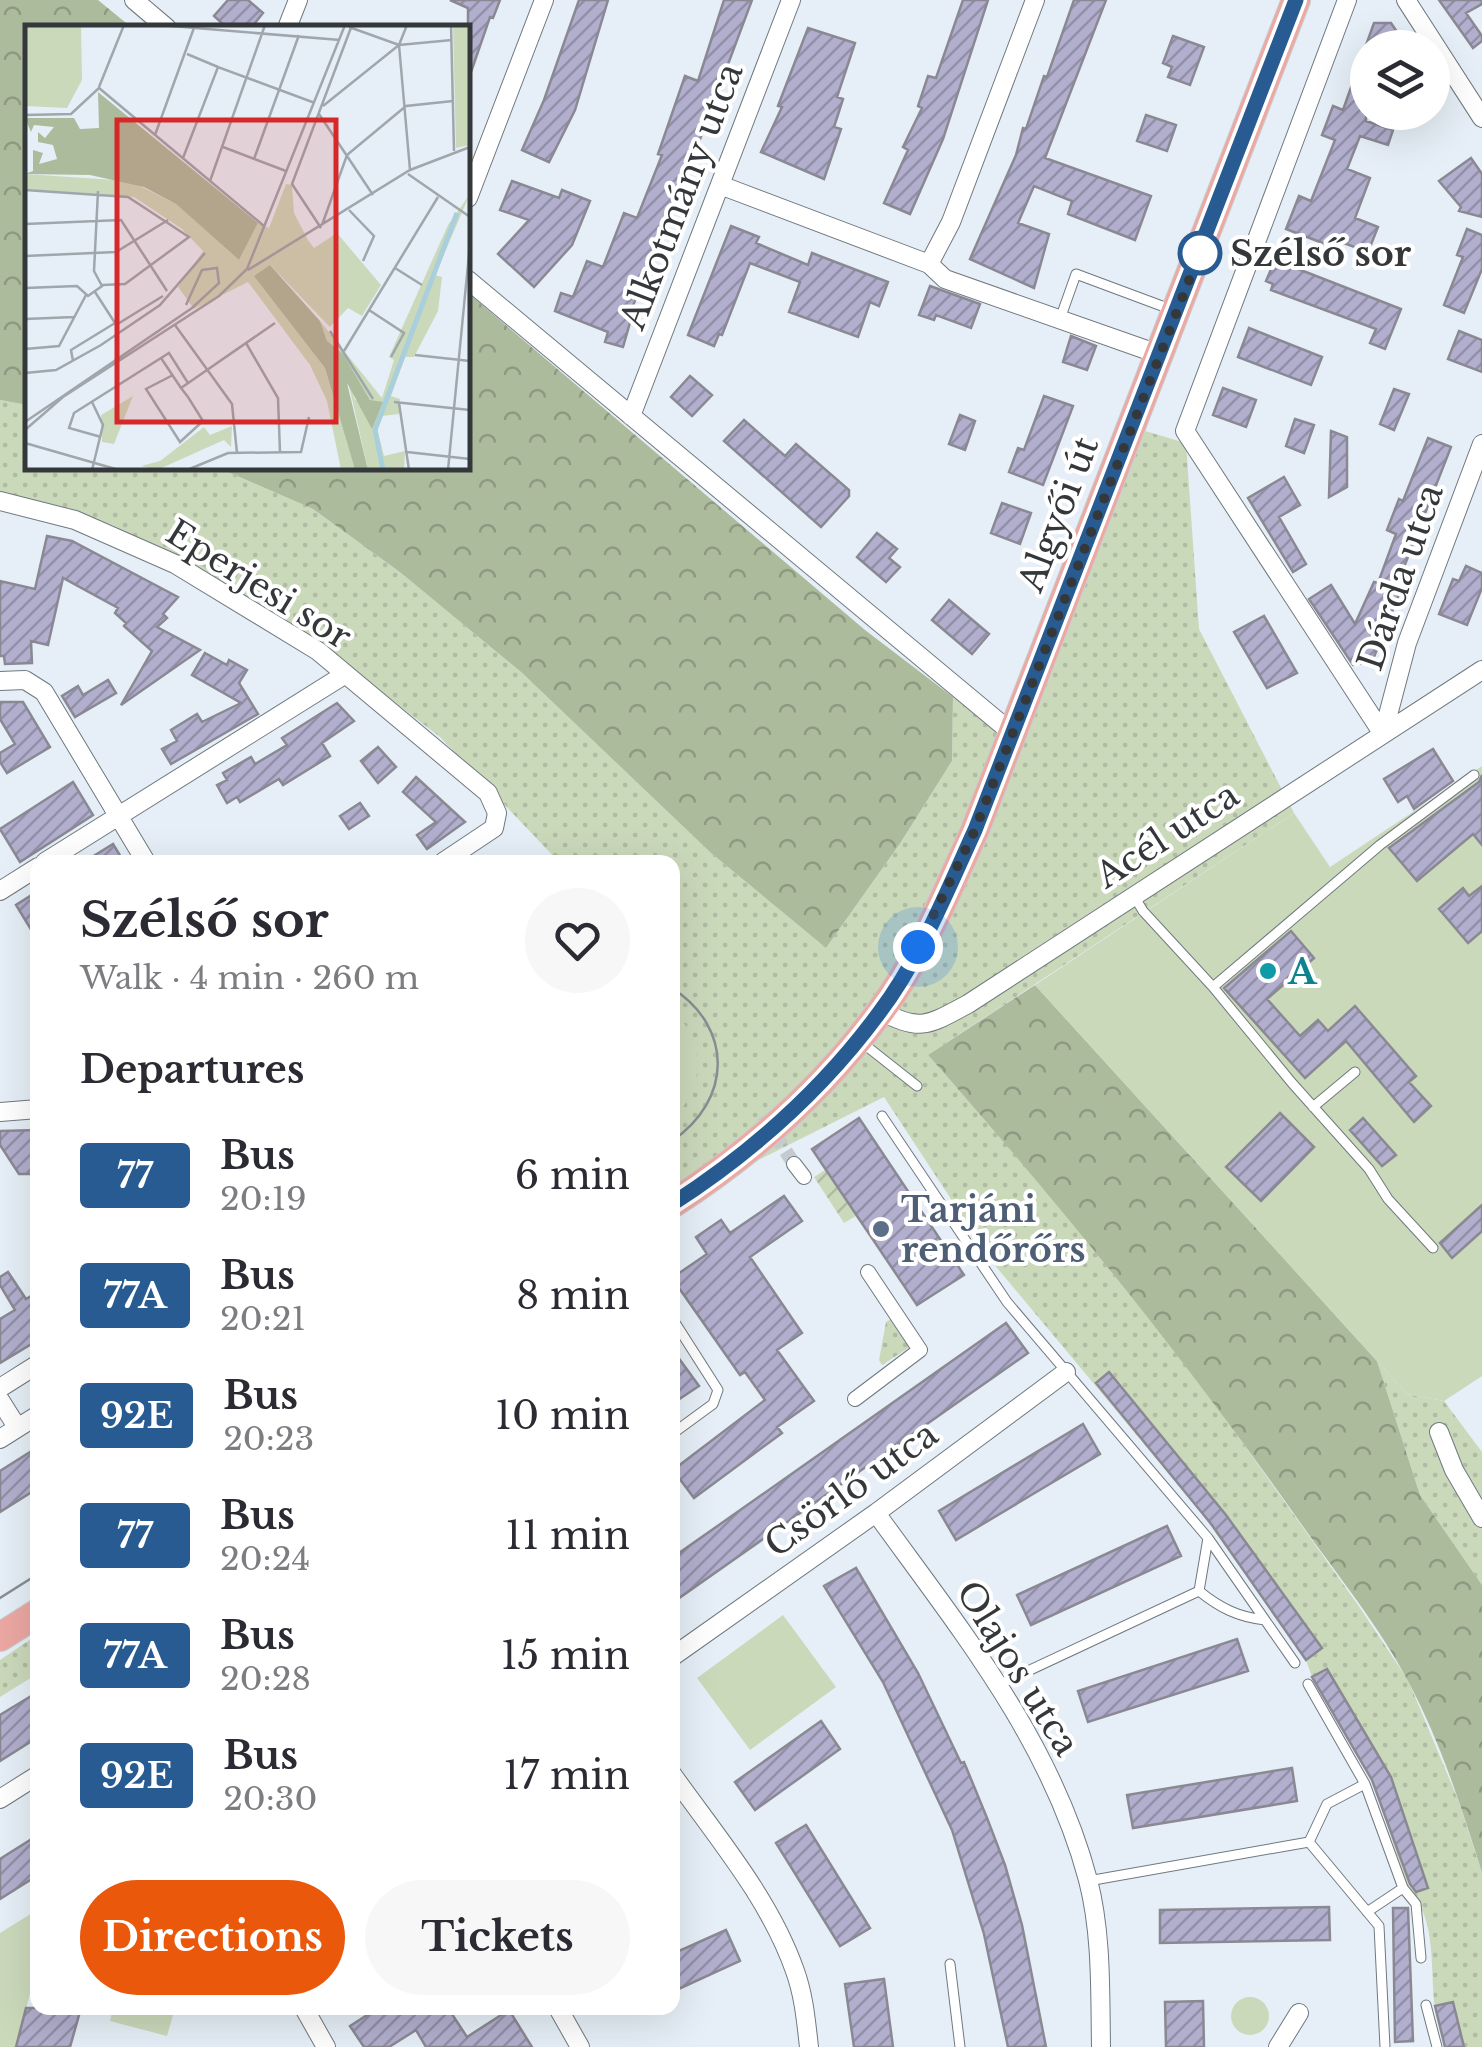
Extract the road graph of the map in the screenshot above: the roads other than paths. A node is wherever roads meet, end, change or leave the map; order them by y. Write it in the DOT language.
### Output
graph roads {
  1 [pos="134,0"];
  2 [pos="298,0"];
  3 [pos="544,0"];
  4 [pos="791,0"];
  5 [pos="1035,0"];
  6 [pos="1296,0"];
  7 [pos="1348,0"];
  8 [pos="1406,0"];
  9 [pos="163,25"];
  10 [pos="288,25"];
  11 [pos="1482,118"];
  12 [pos="720,185"];
  13 [pos="470,193"];
  14 [pos="929,264"];
  15 [pos="470,282"];
  16 [pos="1177,312"];
  17 [pos="1060,319"];
  18 [pos="1161,355"];
  19 [pos="631,416"];
  20 [pos="1482,444"];
  21 [pos="0,501"];
  22 [pos="1482,670"];
  23 [pos="344,675"];
  24 [pos="0,680"];
  25 [pos="1012,733"];
  26 [pos="1383,734"];
  27 [pos="1474,775"];
  28 [pos="117,818"];
  29 [pos="57,855"];
  30 [pos="141,855"];
  31 [pos="454,855"];
  32 [pos="30,873"];
  33 [pos="0,891"];
  34 [pos="1134,896"];
  35 [pos="1213,987"];
  36 [pos="881,1011"];
  37 [pos="858,1040"];
  38 [pos="1355,1072"];
  39 [pos="917,1086"];
  40 [pos="1313,1108"];
  41 [pos="30,1110"];
  42 [pos="0,1112"];
  43 [pos="882,1116"];
  44 [pos="680,1198"];
  45 [pos="1433,1248"];
  46 [pos="868,1272"];
  47 [pos="680,1331"];
  48 [pos="30,1369"];
  49 [pos="1066,1372"];
  50 [pos="0,1388"];
  51 [pos="855,1399"];
  52 [pos="0,1400"];
  53 [pos="30,1419"];
  54 [pos="17,1428"];
  55 [pos="680,1428"];
  56 [pos="1439,1432"];
  57 [pos="0,1439"];
  58 [pos="876,1513"];
  59 [pos="1482,1518"];
  60 [pos="1208,1538"];
  61 [pos="1199,1591"];
  62 [pos="30,1618"];
  63 [pos="1265,1620"];
  64 [pos="1,1634"];
  65 [pos="680,1650"];
  66 [pos="1295,1663"];
  67 [pos="1308,1684"];
  68 [pos="998,1685"];
  69 [pos="30,1780"];
  70 [pos="1365,1784"];
  71 [pos="680,1786"];
  72 [pos="0,1799"];
  73 [pos="1309,1842"];
  74 [pos="1088,1881"];
  75 [pos="1403,1888"];
  76 [pos="1368,1912"];
  77 [pos="1421,1958"];
  78 [pos="950,1964"];
  79 [pos="1426,2006"];
  80 [pos="1299,2013"];
  81 [pos="308,2015"];
  82 [pos="562,2015"];
  83 [pos="326,2047"];
  84 [pos="580,2047"];
  85 [pos="809,2047"];
  86 [pos="960,2047"];
  87 [pos="1101,2047"];
  88 [pos="1278,2047"];
  89 [pos="1385,2047"];
  90 [pos="1438,2047"];
  1 -- 9 [label="street"];
  2 -- 10 [label="street"];
  3 -- 13 [label="street"];
  4 -- 12 [label="street, Alkotmány utca"];
  5 -- 14 [label="street"];
  6 -- 16 [label="main road, Algyői út"];
  7 -- 26 [label="street"];
  8 -- 11 [label="street"];
  12 -- 14 [label="street"];
  12 -- 19 [label="street, Alkotmány utca"];
  14 -- 17 [label="street"];
  15 -- 19 [label="street"];
  16 -- 17 [label="lane"];
  16 -- 18 [label="main road, Algyői út"];
  17 -- 18 [label="street"];
  18 -- 25 [label="main road, Algyői út"];
  19 -- 25 [label="street"];
  20 -- 26 [label="street, Dárda utca"];
  21 -- 23 [label="street, Eperjesi sor"];
  22 -- 26 [label="street, Acél utca"];
  23 -- 28 [label="street"];
  23 -- 31 [label="street, Eperjesi sor"];
  24 -- 28 [label="street"];
  25 -- 36 [label="main road, Algyői út"];
  26 -- 34 [label="street, Acél utca"];
  27 -- 35 [label="lane"];
  28 -- 29 [label="street"];
  28 -- 30 [label="street"];
  32 -- 33 [label="street"];
  34 -- 35 [label="lane"];
  34 -- 36 [label="street, Acél utca"];
  35 -- 40 [label="lane"];
  36 -- 37 [label="main road, Algyői út"];
  37 -- 39 [label="lane"];
  37 -- 44 [label="main road, Algyői út"];
  38 -- 40 [label="lane"];
  40 -- 45 [label="lane"];
  41 -- 42 [label="street"];
  43 -- 49 [label="lane"];
  46 -- 51 [label="street"];
  47 -- 55 [label="lane"];
  48 -- 50 [label="street"];
  49 -- 58 [label="street, Csörlő utca"];
  49 -- 60 [label="lane"];
  52 -- 54 [label="street"];
  53 -- 54 [label="street"];
  54 -- 57 [label="street"];
  56 -- 59 [label="street"];
  58 -- 65 [label="street, Csörlő utca"];
  58 -- 68 [label="street, Olajos utca"];
  60 -- 61 [label="lane"];
  60 -- 63 [label="lane"];
  61 -- 63 [label="lane"];
  61 -- 68 [label="lane"];
  62 -- 64 [label="main road"];
  63 -- 66 [label="lane"];
  67 -- 70 [label="lane"];
  68 -- 74 [label="street, Olajos utca"];
  69 -- 72 [label="street"];
  70 -- 73 [label="lane"];
  70 -- 75 [label="lane"];
  71 -- 85 [label="street"];
  73 -- 74 [label="lane"];
  73 -- 76 [label="lane"];
  74 -- 87 [label="street, Olajos utca"];
  75 -- 76 [label="lane"];
  75 -- 77 [label="lane"];
  76 -- 89 [label="lane"];
  78 -- 86 [label="lane"];
  79 -- 90 [label="lane"];
  80 -- 88 [label="street"];
  81 -- 83 [label="street"];
  82 -- 84 [label="street"];
}
